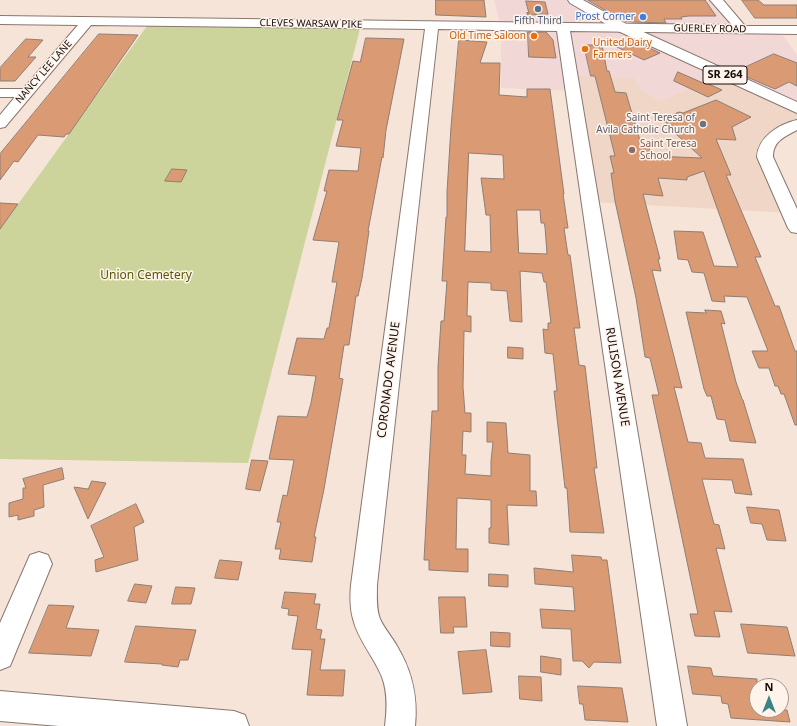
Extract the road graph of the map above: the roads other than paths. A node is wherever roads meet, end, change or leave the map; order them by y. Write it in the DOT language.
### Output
graph roads {
  1 [pos="574,0"];
  2 [pos="716,0"];
  3 [pos="599,15"];
  4 [pos="0,20"];
  5 [pos="88,21"];
  6 [pos="432,26"];
  7 [pos="562,28"];
  8 [pos="585,28"];
  9 [pos="623,28"];
  10 [pos="664,29"];
  11 [pos="742,30"];
  12 [pos="797,30"];
  13 [pos="661,46"];
  14 [pos="0,93"];
  15 [pos="26,93"];
  16 [pos="797,108"];
  17 [pos="0,124"];
  18 [pos="797,124"];
  19 [pos="797,228"];
  20 [pos="39,564"];
  21 [pos="0,656"];
  22 [pos="0,706"];
  23 [pos="234,726"];
  24 [pos="400,726"];
  25 [pos="672,726"];
  1 -- 3 [label="main road, SR 264"];
  2 -- 11 [label="street"];
  3 -- 8 [label="main road"];
  3 -- 9 [label="main road, SR 264"];
  4 -- 5 [label="street, CLEVES WARSAW PIKE"];
  5 -- 6 [label="street, CLEVES WARSAW PIKE"];
  5 -- 15 [label="street, NANCY LEE LANE"];
  6 -- 7 [label="street, CLEVES WARSAW PIKE"];
  6 -- 24 [label="street, CORONADO AVENUE"];
  7 -- 8 [label="street, CLEVES WARSAW PIKE"];
  7 -- 25 [label="street, RULISON AVENUE"];
  8 -- 9 [label="street, CLEVES WARSAW PIKE"];
  9 -- 10 [label="street, GUERLEY ROAD"];
  9 -- 13 [label="main road, SR 264"];
  10 -- 11 [label="street, GUERLEY ROAD"];
  10 -- 13 [label="main road"];
  11 -- 12 [label="street, GUERLEY ROAD"];
  13 -- 16 [label="main road, SR 264"];
  14 -- 15 [label="street"];
  15 -- 17 [label="street, NANCY LEE LANE"];
  18 -- 19 [label="street"];
  20 -- 21 [label="street"];
  22 -- 23 [label="street"];
}
